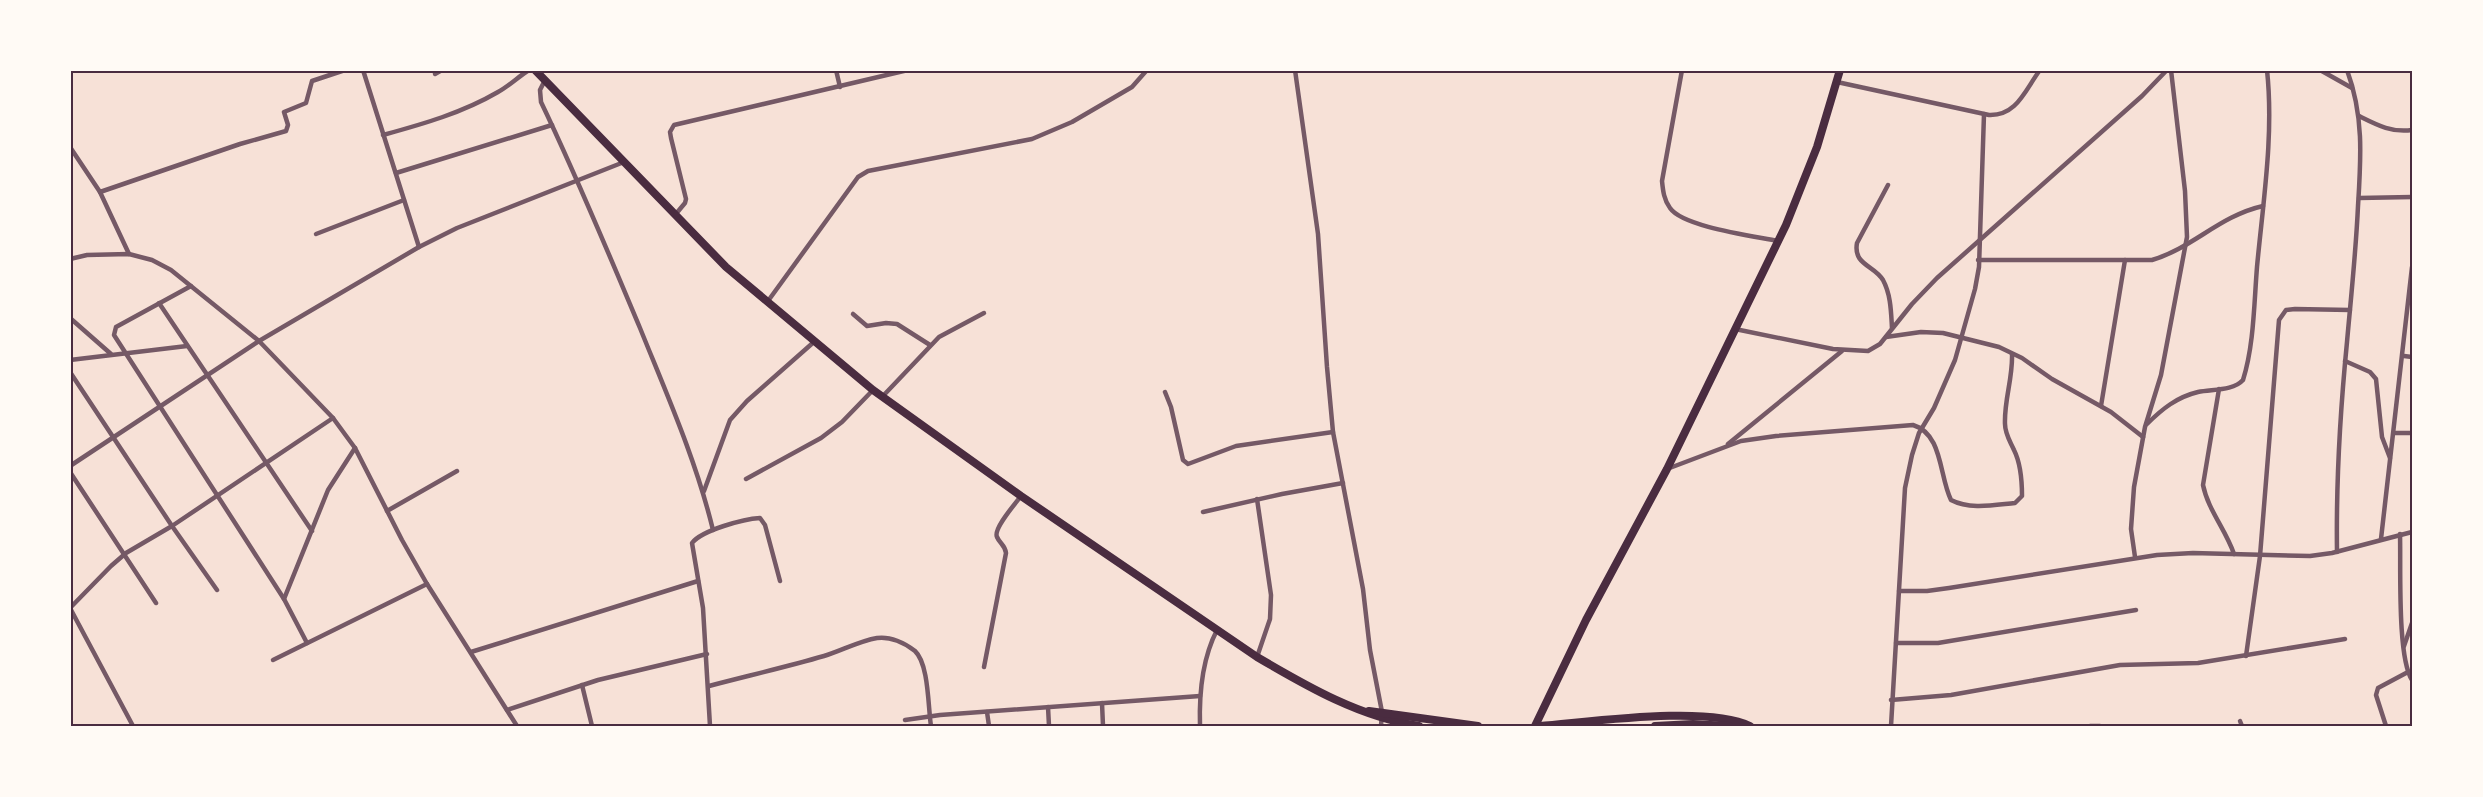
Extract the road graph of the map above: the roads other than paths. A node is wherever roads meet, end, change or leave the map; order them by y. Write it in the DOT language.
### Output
graph roads {
  1 [pos="345,70"];
  2 [pos="363,70"];
  3 [pos="442,70"];
  4 [pos="529,70"];
  5 [pos="535,70"];
  6 [pos="836,70"];
  7 [pos="908,70"];
  8 [pos="1147,70"];
  9 [pos="1295,70"];
  10 [pos="1682,70"];
  11 [pos="1840,70"];
  12 [pos="2040,70"];
  13 [pos="2169,70"];
  14 [pos="2267,70"];
  15 [pos="2320,70"];
  16 [pos="2347,70"];
  17 [pos="435,74"];
  18 [pos="545,80"];
  19 [pos="1836,82"];
  20 [pos="840,87"];
  21 [pos="2353,88"];
  22 [pos="1984,114"];
  23 [pos="2360,116"];
  24 [pos="552,125"];
  25 [pos="2412,130"];
  26 [pos="384,135"];
  27 [pos="70,147"];
  28 [pos="624,162"];
  29 [pos="396,173"];
  30 [pos="578,180"];
  31 [pos="1888,185"];
  32 [pos="100,192"];
  33 [pos="2412,197"];
  34 [pos="2359,198"];
  35 [pos="404,200"];
  36 [pos="2263,206"];
  37 [pos="675,215"];
  38 [pos="316,234"];
  39 [pos="1778,241"];
  40 [pos="1978,243"];
  41 [pos="2186,244"];
  42 [pos="419,246"];
  43 [pos="129,254"];
  44 [pos="70,259"];
  45 [pos="1978,260"];
  46 [pos="2125,260"];
  47 [pos="2412,267"];
  48 [pos="191,286"];
  49 [pos="768,301"];
  50 [pos="159,303"];
  51 [pos="2350,310"];
  52 [pos="984,313"];
  53 [pos="853,314"];
  54 [pos="70,318"];
  55 [pos="1892,328"];
  56 [pos="1736,329"];
  57 [pos="1886,337"];
  58 [pos="1962,337"];
  59 [pos="260,340"];
  60 [pos="815,341"];
  61 [pos="930,345"];
  62 [pos="187,346"];
  63 [pos="1843,350"];
  64 [pos="125,353"];
  65 [pos="2012,354"];
  66 [pos="111,355"];
  67 [pos="2404,356"];
  68 [pos="2412,357"];
  69 [pos="70,360"];
  70 [pos="2345,361"];
  71 [pos="70,372"];
  72 [pos="207,375"];
  73 [pos="2218,389"];
  74 [pos="873,390"];
  75 [pos="1166,392"];
  76 [pos="882,397"];
  77 [pos="2101,406"];
  78 [pos="159,407"];
  79 [pos="333,418"];
  80 [pos="2145,427"];
  81 [pos="1924,428"];
  82 [pos="1333,432"];
  83 [pos="2394,433"];
  84 [pos="2412,433"];
  85 [pos="113,437"];
  86 [pos="2143,437"];
  87 [pos="1726,446"];
  88 [pos="355,448"];
  89 [pos="2391,459"];
  90 [pos="266,464"];
  91 [pos="70,466"];
  92 [pos="1667,469"];
  93 [pos="457,471"];
  94 [pos="70,472"];
  95 [pos="746,479"];
  96 [pos="1342,483"];
  97 [pos="704,493"];
  98 [pos="216,496"];
  99 [pos="1021,496"];
  100 [pos="1257,499"];
  101 [pos="387,511"];
  102 [pos="1203,512"];
  103 [pos="172,526"];
  104 [pos="713,530"];
  105 [pos="312,531"];
  106 [pos="2412,532"];
  107 [pos="2400,534"];
  108 [pos="2381,539"];
  109 [pos="2337,552"];
  110 [pos="126,554"];
  111 [pos="2234,554"];
  112 [pos="2260,556"];
  113 [pos="2134,557"];
  114 [pos="698,581"];
  115 [pos="780,581"];
  116 [pos="428,584"];
  117 [pos="217,590"];
  118 [pos="1899,591"];
  119 [pos="284,599"];
  120 [pos="156,603"];
  121 [pos="70,608"];
  122 [pos="2136,610"];
  123 [pos="2412,623"];
  124 [pos="1217,630"];
  125 [pos="2345,639"];
  126 [pos="307,643"];
  127 [pos="1896,643"];
  128 [pos="2403,649"];
  129 [pos="471,652"];
  130 [pos="707,654"];
  131 [pos="2246,656"];
  132 [pos="1257,657"];
  133 [pos="273,660"];
  134 [pos="984,668"];
  135 [pos="2408,672"];
  136 [pos="2412,680"];
  137 [pos="582,685"];
  138 [pos="709,686"];
  139 [pos="1200,696"];
  140 [pos="1891,700"];
  141 [pos="1102,703"];
  142 [pos="1048,707"];
  143 [pos="507,710"];
  144 [pos="987,712"];
  145 [pos="929,716"];
  146 [pos="1382,719"];
  147 [pos="905,720"];
  148 [pos="133,726"];
  149 [pos="517,726"];
  150 [pos="592,726"];
  151 [pos="710,726"];
  152 [pos="931,726"];
  153 [pos="989,726"];
  154 [pos="1049,726"];
  155 [pos="1103,726"];
  156 [pos="1200,726"];
  157 [pos="1419,726"];
  158 [pos="1478,726"];
  159 [pos="1538,726"];
  160 [pos="1654,726"];
  161 [pos="1673,726"];
  162 [pos="1710,726"];
  163 [pos="1729,726"];
  164 [pos="1750,726"];
  165 [pos="1891,726"];
  166 [pos="2090,726"];
  167 [pos="2100,726"];
  168 [pos="2386,726"];
  1 -- 32 [label="street"];
  2 -- 26 [label="street"];
  3 -- 17 [label="street"];
  4 -- 26 [label="street"];
  5 -- 18 [label="main road"];
  6 -- 20 [label="street"];
  7 -- 20 [label="street"];
  8 -- 49 [label="street"];
  9 -- 82 [label="street"];
  10 -- 39 [label="street"];
  11 -- 19 [label="main road"];
  12 -- 22 [label="street"];
  13 -- 40 [label="street"];
  13 -- 41 [label="street"];
  14 -- 36 [label="street"];
  15 -- 21 [label="street"];
  16 -- 21 [label="street"];
  18 -- 24 [label="street"];
  18 -- 28 [label="main road"];
  19 -- 22 [label="street"];
  19 -- 39 [label="main road"];
  20 -- 37 [label="street"];
  21 -- 23 [label="street"];
  22 -- 40 [label="street"];
  23 -- 25 [label="street"];
  23 -- 34 [label="street"];
  24 -- 29 [label="street"];
  24 -- 30 [label="street"];
  26 -- 29 [label="street"];
  27 -- 32 [label="street"];
  28 -- 30 [label="street"];
  28 -- 37 [label="main road"];
  29 -- 35 [label="street"];
  30 -- 42 [label="street"];
  30 -- 97 [label="street"];
  31 -- 55 [label="street"];
  32 -- 43 [label="street"];
  33 -- 34 [label="street"];
  34 -- 51 [label="street"];
  35 -- 38 [label="street"];
  35 -- 42 [label="street"];
  36 -- 41 [label="street"];
  36 -- 73 [label="street"];
  37 -- 49 [label="main road"];
  39 -- 56 [label="main road"];
  40 -- 45 [label="street"];
  40 -- 55 [label="street"];
  41 -- 46 [label="street"];
  41 -- 80 [label="street"];
  42 -- 59 [label="street"];
  43 -- 44 [label="street"];
  43 -- 48 [label="street"];
  45 -- 46 [label="street"];
  45 -- 58 [label="street"];
  46 -- 77 [label="street"];
  47 -- 67 [label="street"];
  48 -- 50 [label="street"];
  48 -- 59 [label="street"];
  49 -- 60 [label="main road"];
  50 -- 62 [label="street"];
  50 -- 64 [label="street"];
  51 -- 70 [label="street"];
  51 -- 112 [label="street"];
  52 -- 61 [label="street"];
  53 -- 61 [label="street"];
  54 -- 66 [label="street"];
  55 -- 57 [label="street"];
  56 -- 63 [label="street"];
  56 -- 92 [label="main road"];
  57 -- 58 [label="street"];
  57 -- 63 [label="street"];
  58 -- 65 [label="street"];
  58 -- 81 [label="street"];
  59 -- 72 [label="street"];
  59 -- 79 [label="street"];
  60 -- 74 [label="main road"];
  60 -- 97 [label="street"];
  61 -- 76 [label="street"];
  62 -- 64 [label="street"];
  62 -- 72 [label="street"];
  63 -- 87 [label="street"];
  64 -- 66 [label="street"];
  64 -- 78 [label="street"];
  65 -- 77 [label="street"];
  65 -- 81 [label="street"];
  66 -- 69 [label="street"];
  67 -- 68 [label="street"];
  67 -- 83 [label="street"];
  70 -- 89 [label="street"];
  70 -- 109 [label="street"];
  71 -- 85 [label="street"];
  72 -- 78 [label="street"];
  72 -- 90 [label="street"];
  73 -- 80 [label="street"];
  73 -- 111 [label="street"];
  74 -- 76 [label="main road"];
  74 -- 95 [label="street"];
  75 -- 82 [label="street"];
  76 -- 99 [label="main road"];
  77 -- 86 [label="street"];
  78 -- 85 [label="street"];
  78 -- 98 [label="street"];
  79 -- 88 [label="street"];
  79 -- 90 [label="street"];
  80 -- 86 [label="street"];
  81 -- 87 [label="street"];
  81 -- 118 [label="street"];
  82 -- 96 [label="street"];
  83 -- 84 [label="street"];
  83 -- 89 [label="street"];
  85 -- 91 [label="street"];
  85 -- 103 [label="street"];
  86 -- 113 [label="street"];
  87 -- 92 [label="street"];
  88 -- 101 [label="street"];
  88 -- 105 [label="street"];
  89 -- 108 [label="street"];
  90 -- 98 [label="street"];
  90 -- 105 [label="street"];
  92 -- 159 [label="main road"];
  93 -- 101 [label="street"];
  94 -- 110 [label="street"];
  96 -- 100 [label="street"];
  96 -- 146 [label="street"];
  97 -- 104 [label="street"];
  98 -- 103 [label="street"];
  98 -- 119 [label="street"];
  99 -- 124 [label="main road"];
  99 -- 134 [label="street"];
  100 -- 102 [label="street"];
  100 -- 132 [label="street"];
  101 -- 116 [label="street"];
  103 -- 110 [label="street"];
  103 -- 117 [label="street"];
  104 -- 114 [label="street"];
  104 -- 115 [label="street"];
  105 -- 119 [label="street"];
  106 -- 107 [label="street"];
  107 -- 108 [label="street"];
  107 -- 128 [label="street"];
  108 -- 109 [label="street"];
  109 -- 112 [label="street"];
  110 -- 120 [label="street"];
  110 -- 121 [label="street"];
  111 -- 112 [label="street"];
  111 -- 113 [label="street"];
  112 -- 131 [label="street"];
  113 -- 118 [label="street"];
  114 -- 129 [label="street"];
  114 -- 130 [label="street"];
  116 -- 126 [label="street"];
  116 -- 129 [label="street"];
  118 -- 127 [label="street"];
  119 -- 126 [label="street"];
  121 -- 148 [label="street"];
  122 -- 127 [label="street"];
  123 -- 128 [label="street"];
  124 -- 132 [label="main road"];
  124 -- 139 [label="street"];
  125 -- 131 [label="street"];
  126 -- 133 [label="street"];
  127 -- 140 [label="street"];
  128 -- 135 [label="street"];
  129 -- 143 [label="street"];
  130 -- 137 [label="street"];
  130 -- 138 [label="street"];
  131 -- 140 [label="street"];
  132 -- 146 [label="main road"];
  135 -- 136 [label="street"];
  135 -- 168 [label="street"];
  137 -- 143 [label="street"];
  137 -- 150 [label="street"];
  138 -- 145 [label="street"];
  138 -- 151 [label="street"];
  139 -- 141 [label="street"];
  139 -- 156 [label="street"];
  140 -- 165 [label="street"];
  141 -- 142 [label="street"];
  141 -- 155 [label="street"];
  142 -- 144 [label="street"];
  142 -- 154 [label="street"];
  143 -- 149 [label="street"];
  144 -- 145 [label="street"];
  144 -- 153 [label="street"];
  145 -- 147 [label="street"];
  145 -- 152 [label="street"];
  146 -- 157 [label="main road"];
  146 -- 158 [label="main road"];
  159 -- 164 [label="main road"];
  160 -- 161 [label="main road"];
  161 -- 162 [label="main road"];
  162 -- 163 [label="main road"];
  166 -- 167 [label="street"];
}
